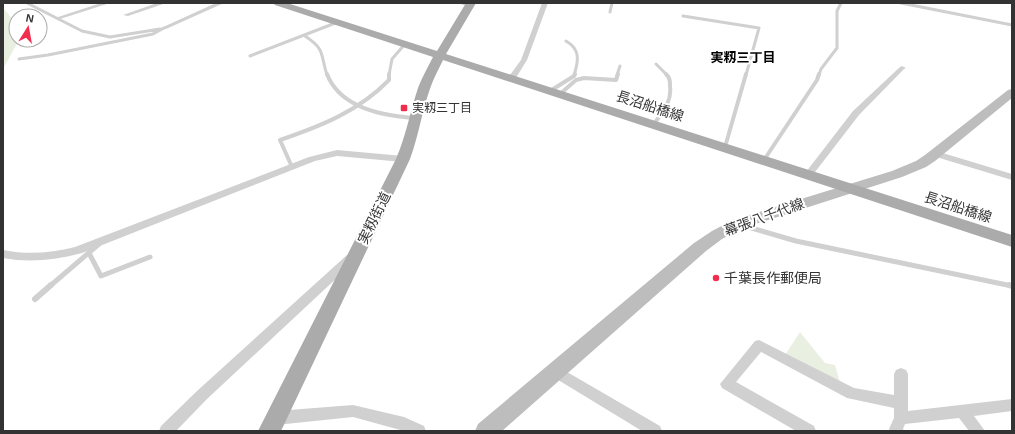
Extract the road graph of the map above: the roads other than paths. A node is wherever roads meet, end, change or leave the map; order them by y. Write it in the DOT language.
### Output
graph roads {
  1 [pos="107,3"];
  2 [pos="163,3"];
  3 [pos="221,3"];
  4 [pos="545,3"];
  5 [pos="612,3"];
  6 [pos="842,3"];
  7 [pos="901,3"];
  8 [pos="31,4"];
  9 [pos="283,4"];
  10 [pos="467,4"];
  11 [pos="610,12"];
  12 [pos="126,15"];
  13 [pos="683,16"];
  14 [pos="58,18"];
  15 [pos="338,22"];
  16 [pos="1012,24"];
  17 [pos="164,28"];
  18 [pos="306,36"];
  19 [pos="566,41"];
  20 [pos="405,44"];
  21 [pos="440,54"];
  22 [pos="250,56"];
  23 [pos="19,59"];
  24 [pos="656,64"];
  25 [pos="620,66"];
  26 [pos="902,68"];
  27 [pos="511,79"];
  28 [pos="1012,92"];
  29 [pos="555,93"];
  30 [pos="358,106"];
  31 [pos="415,118"];
  32 [pos="654,124"];
  33 [pos="725,147"];
  34 [pos="936,154"];
  35 [pos="403,159"];
  36 [pos="764,160"];
  37 [pos="292,167"];
  38 [pos="809,174"];
  39 [pos="1012,177"];
  40 [pos="850,188"];
  41 [pos="738,224"];
  42 [pos="104,240"];
  43 [pos="1012,241"];
  44 [pos="358,252"];
  45 [pos="89,253"];
  46 [pos="3,254"];
  47 [pos="150,257"];
  48 [pos="1012,286"];
  49 [pos="35,299"];
  50 [pos="555,371"];
  51 [pos="901,374"];
  52 [pos="902,403"];
  53 [pos="1012,405"];
  54 [pos="962,411"];
  55 [pos="901,418"];
  56 [pos="272,424"];
  57 [pos="166,431"];
  58 [pos="419,431"];
  59 [pos="486,431"];
  60 [pos="654,431"];
  61 [pos="809,431"];
  62 [pos="897,431"];
  63 [pos="978,431"];
  1 -- 14 [label="street"];
  2 -- 12 [label="street"];
  3 -- 17 [label="street"];
  4 -- 27 [label="street"];
  5 -- 11 [label="lane"];
  6 -- 36 [label="lane"];
  7 -- 16 [label="lane"];
  8 -- 14 [label="lane"];
  9 -- 15 [label="main road, 長沼船橋線"];
  10 -- 21 [label="main road, 実籾街道"];
  13 -- 33 [label="lane"];
  14 -- 17 [label="lane"];
  15 -- 18 [label="lane"];
  15 -- 20 [label="main road, 長沼船橋線"];
  17 -- 23 [label="lane"];
  18 -- 22 [label="lane"];
  18 -- 30 [label="lane"];
  19 -- 29 [label="lane"];
  20 -- 21 [label="main road, 長沼船橋線"];
  20 -- 30 [label="lane"];
  21 -- 27 [label="main road, 長沼船橋線"];
  21 -- 31 [label="main road, 実籾街道"];
  24 -- 32 [label="lane"];
  25 -- 29 [label="lane"];
  26 -- 38 [label="street"];
  27 -- 29 [label="main road, 長沼船橋線"];
  28 -- 34 [label="main road, 幕張八千代線"];
  29 -- 32 [label="main road, 長沼船橋線"];
  30 -- 31 [label="lane"];
  30 -- 37 [label="lane"];
  31 -- 35 [label="main road, 実籾街道"];
  32 -- 33 [label="main road, 長沼船橋線"];
  33 -- 36 [label="main road, 長沼船橋線"];
  34 -- 39 [label="street"];
  34 -- 40 [label="main road, 幕張八千代線"];
  35 -- 37 [label="street"];
  35 -- 44 [label="main road, 実籾街道"];
  36 -- 38 [label="main road, 長沼船橋線"];
  37 -- 42 [label="street"];
  38 -- 40 [label="main road, 長沼船橋線"];
  40 -- 41 [label="main road, 幕張八千代線"];
  40 -- 43 [label="main road, 長沼船橋線"];
  41 -- 48 [label="lane"];
  41 -- 50 [label="main road, 幕張八千代線"];
  42 -- 45 [label="lane"];
  42 -- 46 [label="street"];
  44 -- 56 [label="main road, 実籾街道"];
  44 -- 57 [label="street"];
  45 -- 47 [label="lane"];
  45 -- 49 [label="lane"];
  50 -- 59 [label="main road, 幕張八千代線"];
  50 -- 60 [label="street"];
  51 -- 52 [label="street"];
  52 -- 55 [label="street"];
  52 -- 61 [label="street"];
  53 -- 54 [label="street"];
  54 -- 55 [label="street"];
  54 -- 63 [label="street"];
  55 -- 62 [label="street"];
  56 -- 58 [label="street"];
}
